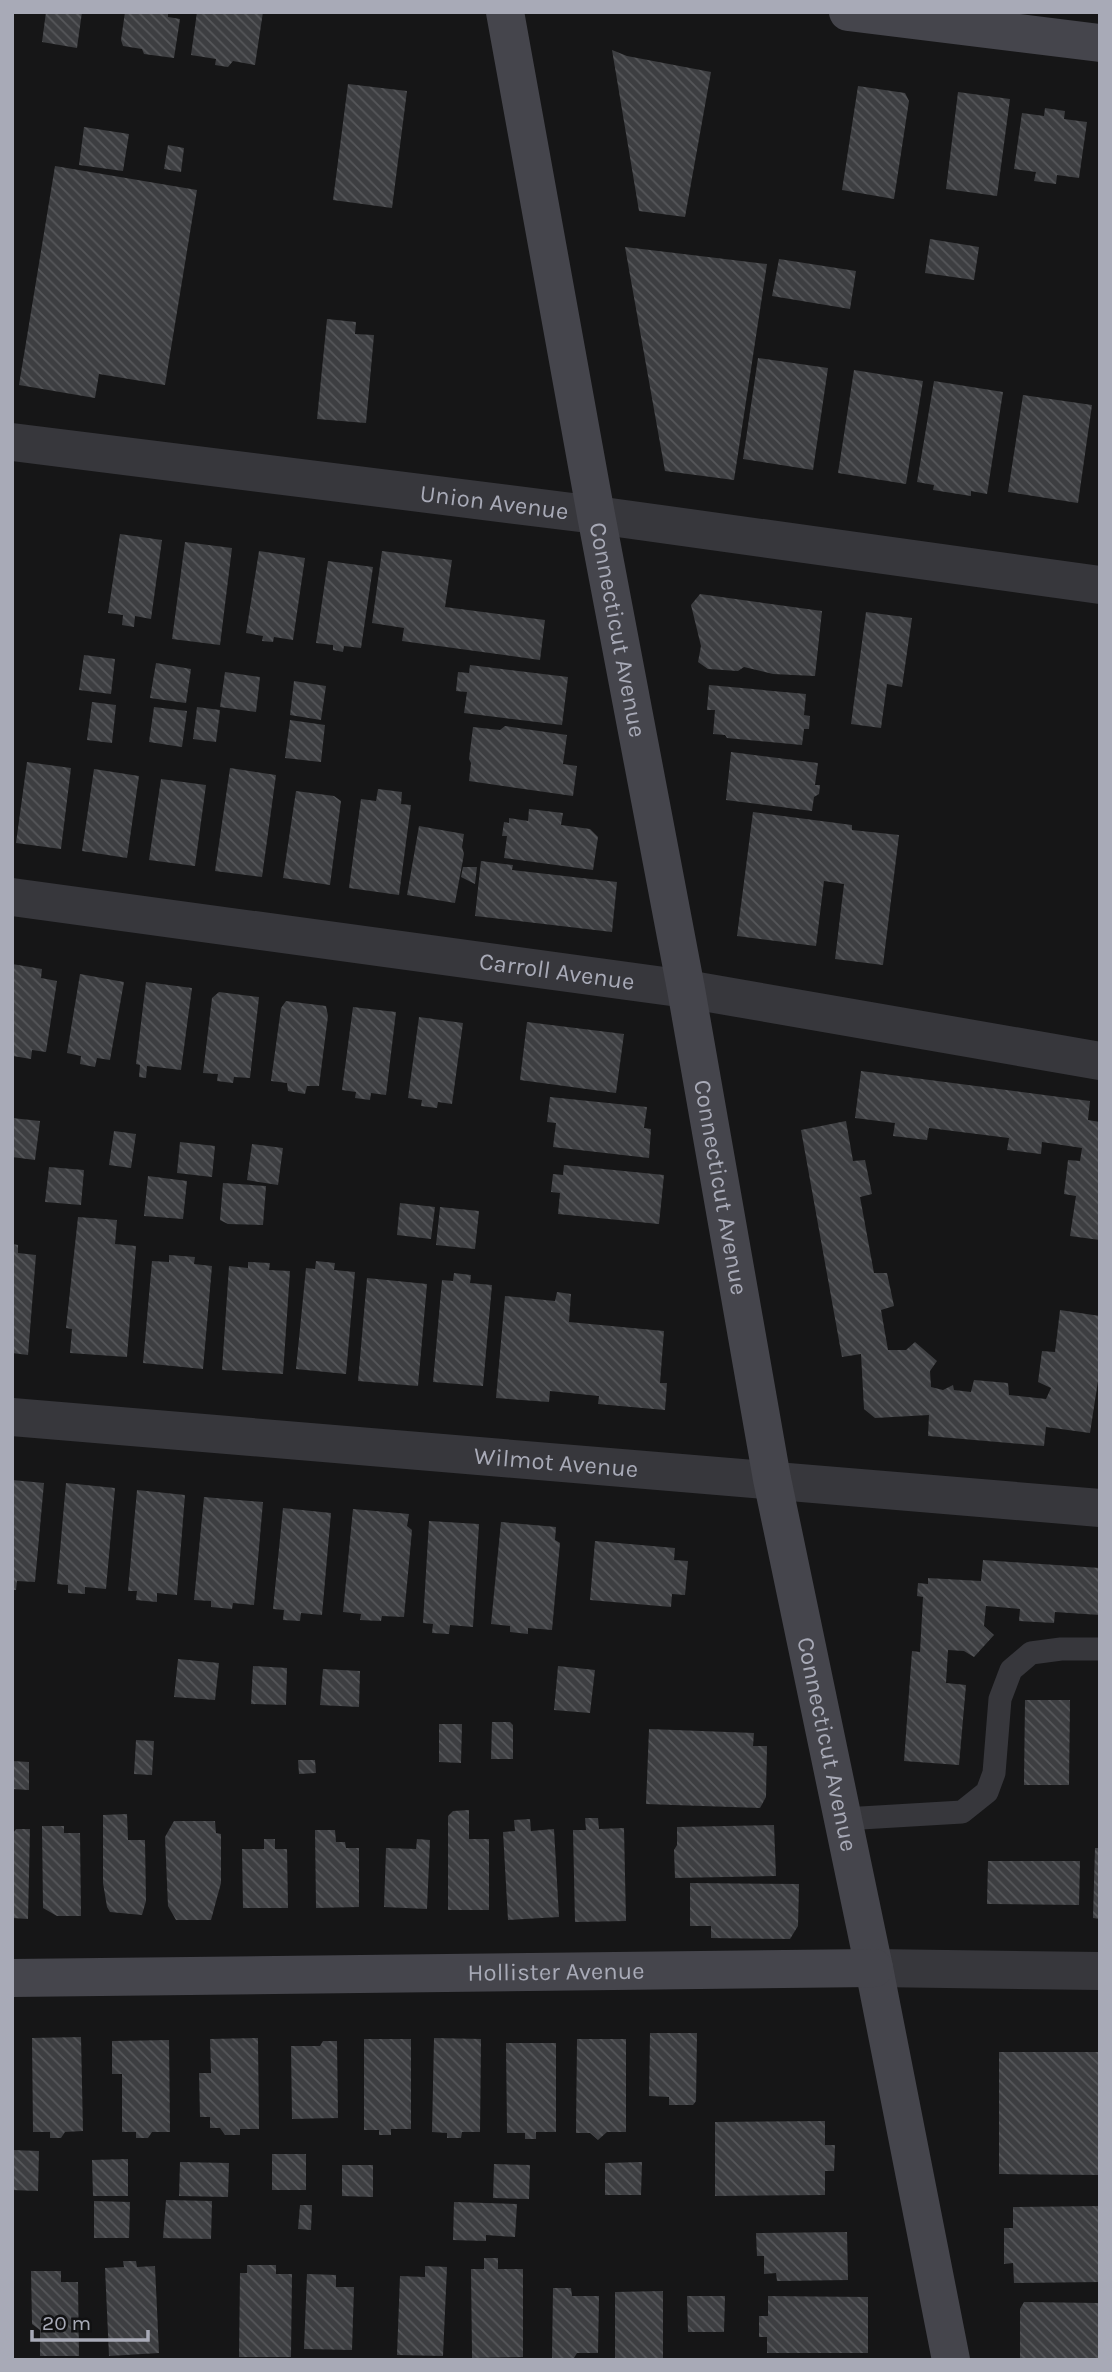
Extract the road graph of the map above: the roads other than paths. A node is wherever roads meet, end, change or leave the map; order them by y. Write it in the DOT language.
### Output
graph roads {
  1 [pos="505,12"];
  2 [pos="848,12"];
  3 [pos="1100,43"];
  4 [pos="12,442"];
  5 [pos="596,515"];
  6 [pos="1100,585"];
  7 [pos="12,897"];
  8 [pos="686,989"];
  9 [pos="1100,1061"];
  10 [pos="12,1417"];
  11 [pos="772,1479"];
  12 [pos="1100,1508"];
  13 [pos="1100,1649"];
  14 [pos="844,1819"];
  15 [pos="874,1968"];
  16 [pos="1100,1971"];
  17 [pos="12,1978"];
  18 [pos="951,2360"];
  1 -- 5 [label="main road, Connecticut Avenue"];
  2 -- 3 [label="main road"];
  4 -- 5 [label="street, Union Avenue"];
  5 -- 6 [label="street, Union Avenue"];
  5 -- 8 [label="main road, Connecticut Avenue"];
  7 -- 8 [label="street, Carroll Avenue"];
  8 -- 9 [label="street, Carroll Avenue"];
  8 -- 11 [label="main road, Connecticut Avenue"];
  10 -- 11 [label="street, Wilmot Avenue"];
  11 -- 12 [label="street, Wilmot Avenue"];
  11 -- 14 [label="main road, Connecticut Avenue"];
  13 -- 14 [label="lane"];
  14 -- 15 [label="main road, Connecticut Avenue"];
  15 -- 16 [label="street, Hollister Avenue"];
  15 -- 17 [label="main road, Hollister Avenue"];
  15 -- 18 [label="main road, Connecticut Avenue"];
}
